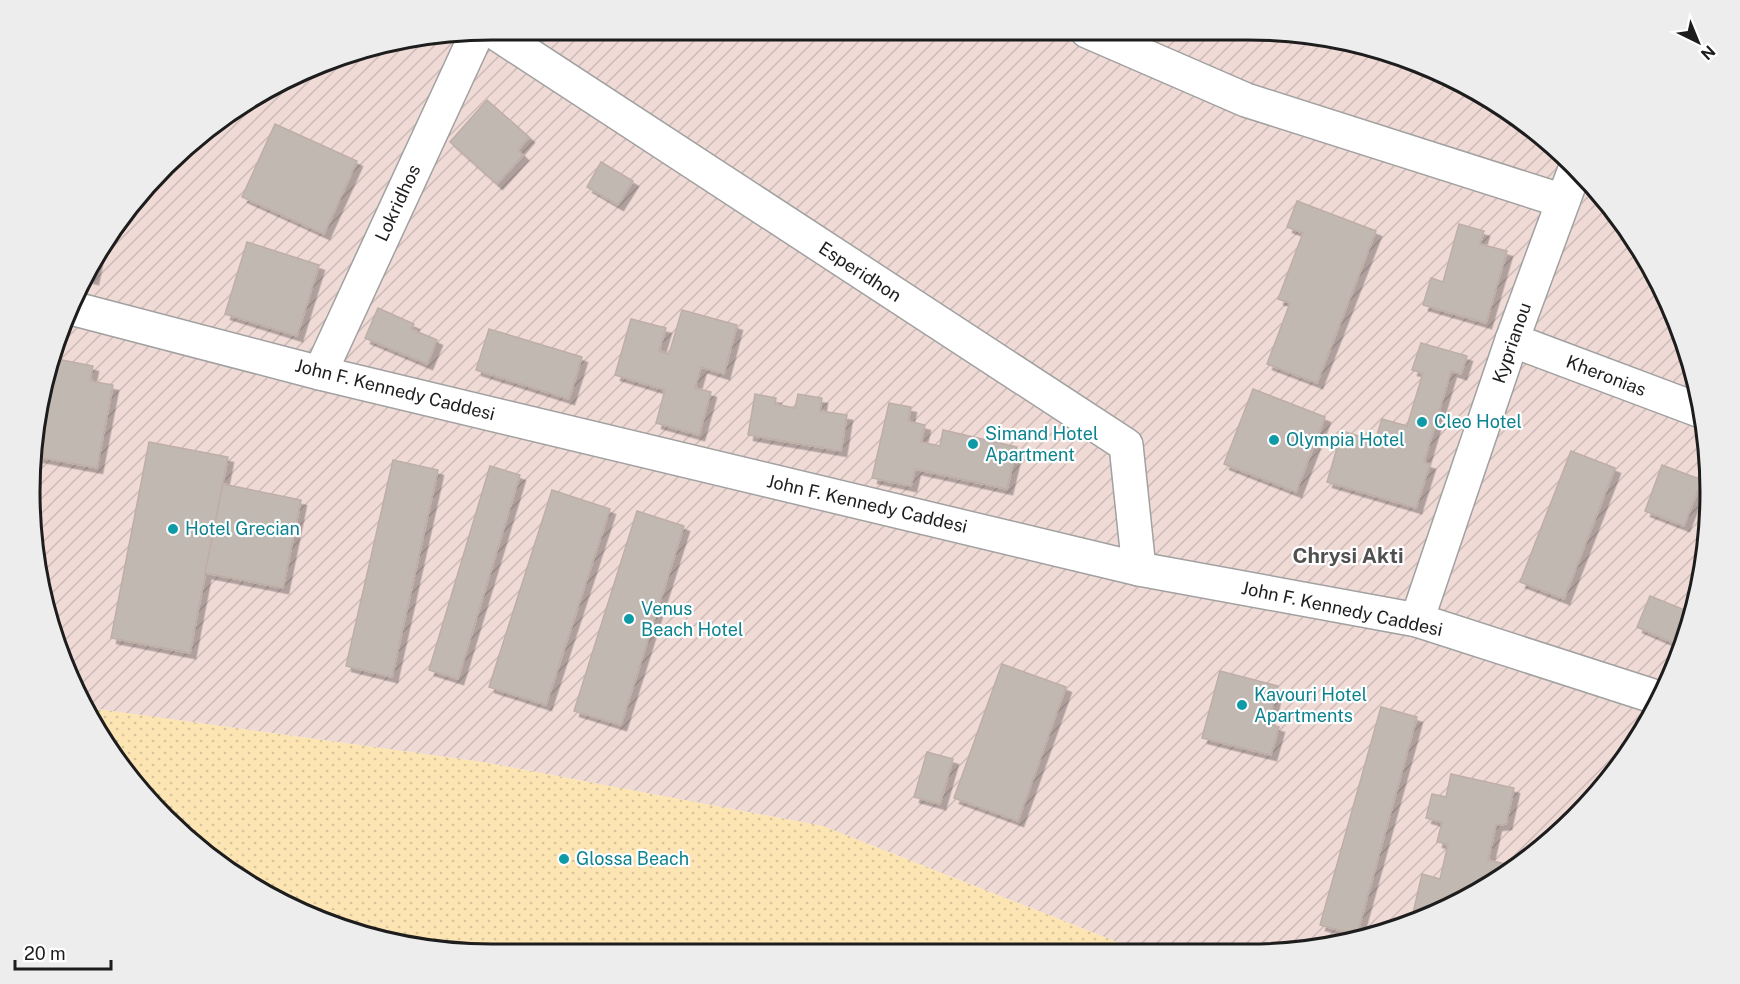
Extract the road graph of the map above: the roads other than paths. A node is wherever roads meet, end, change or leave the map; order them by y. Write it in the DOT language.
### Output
graph roads {
  1 [pos="505,40"];
  2 [pos="1108,40"];
  3 [pos="473,41"];
  4 [pos="1572,178"];
  5 [pos="1563,201"];
  6 [pos="79,310"];
  7 [pos="1512,340"];
  8 [pos="320,373"];
  9 [pos="1692,407"];
  10 [pos="1139,569"];
  11 [pos="1417,620"];
  12 [pos="1651,695"];
  1 -- 10 [label="street, Esperidhon"];
  2 -- 5 [label="street"];
  3 -- 8 [label="street, Lokridhos"];
  4 -- 5 [label="street, Kyprianou"];
  5 -- 7 [label="street, Kyprianou"];
  6 -- 8 [label="street, John F. Kennedy Caddesi"];
  7 -- 9 [label="street, Kheronias"];
  7 -- 11 [label="street, Kyprianou"];
  8 -- 10 [label="street, John F. Kennedy Caddesi"];
  10 -- 11 [label="street, John F. Kennedy Caddesi"];
  11 -- 12 [label="street, John F. Kennedy Caddesi"];
}
